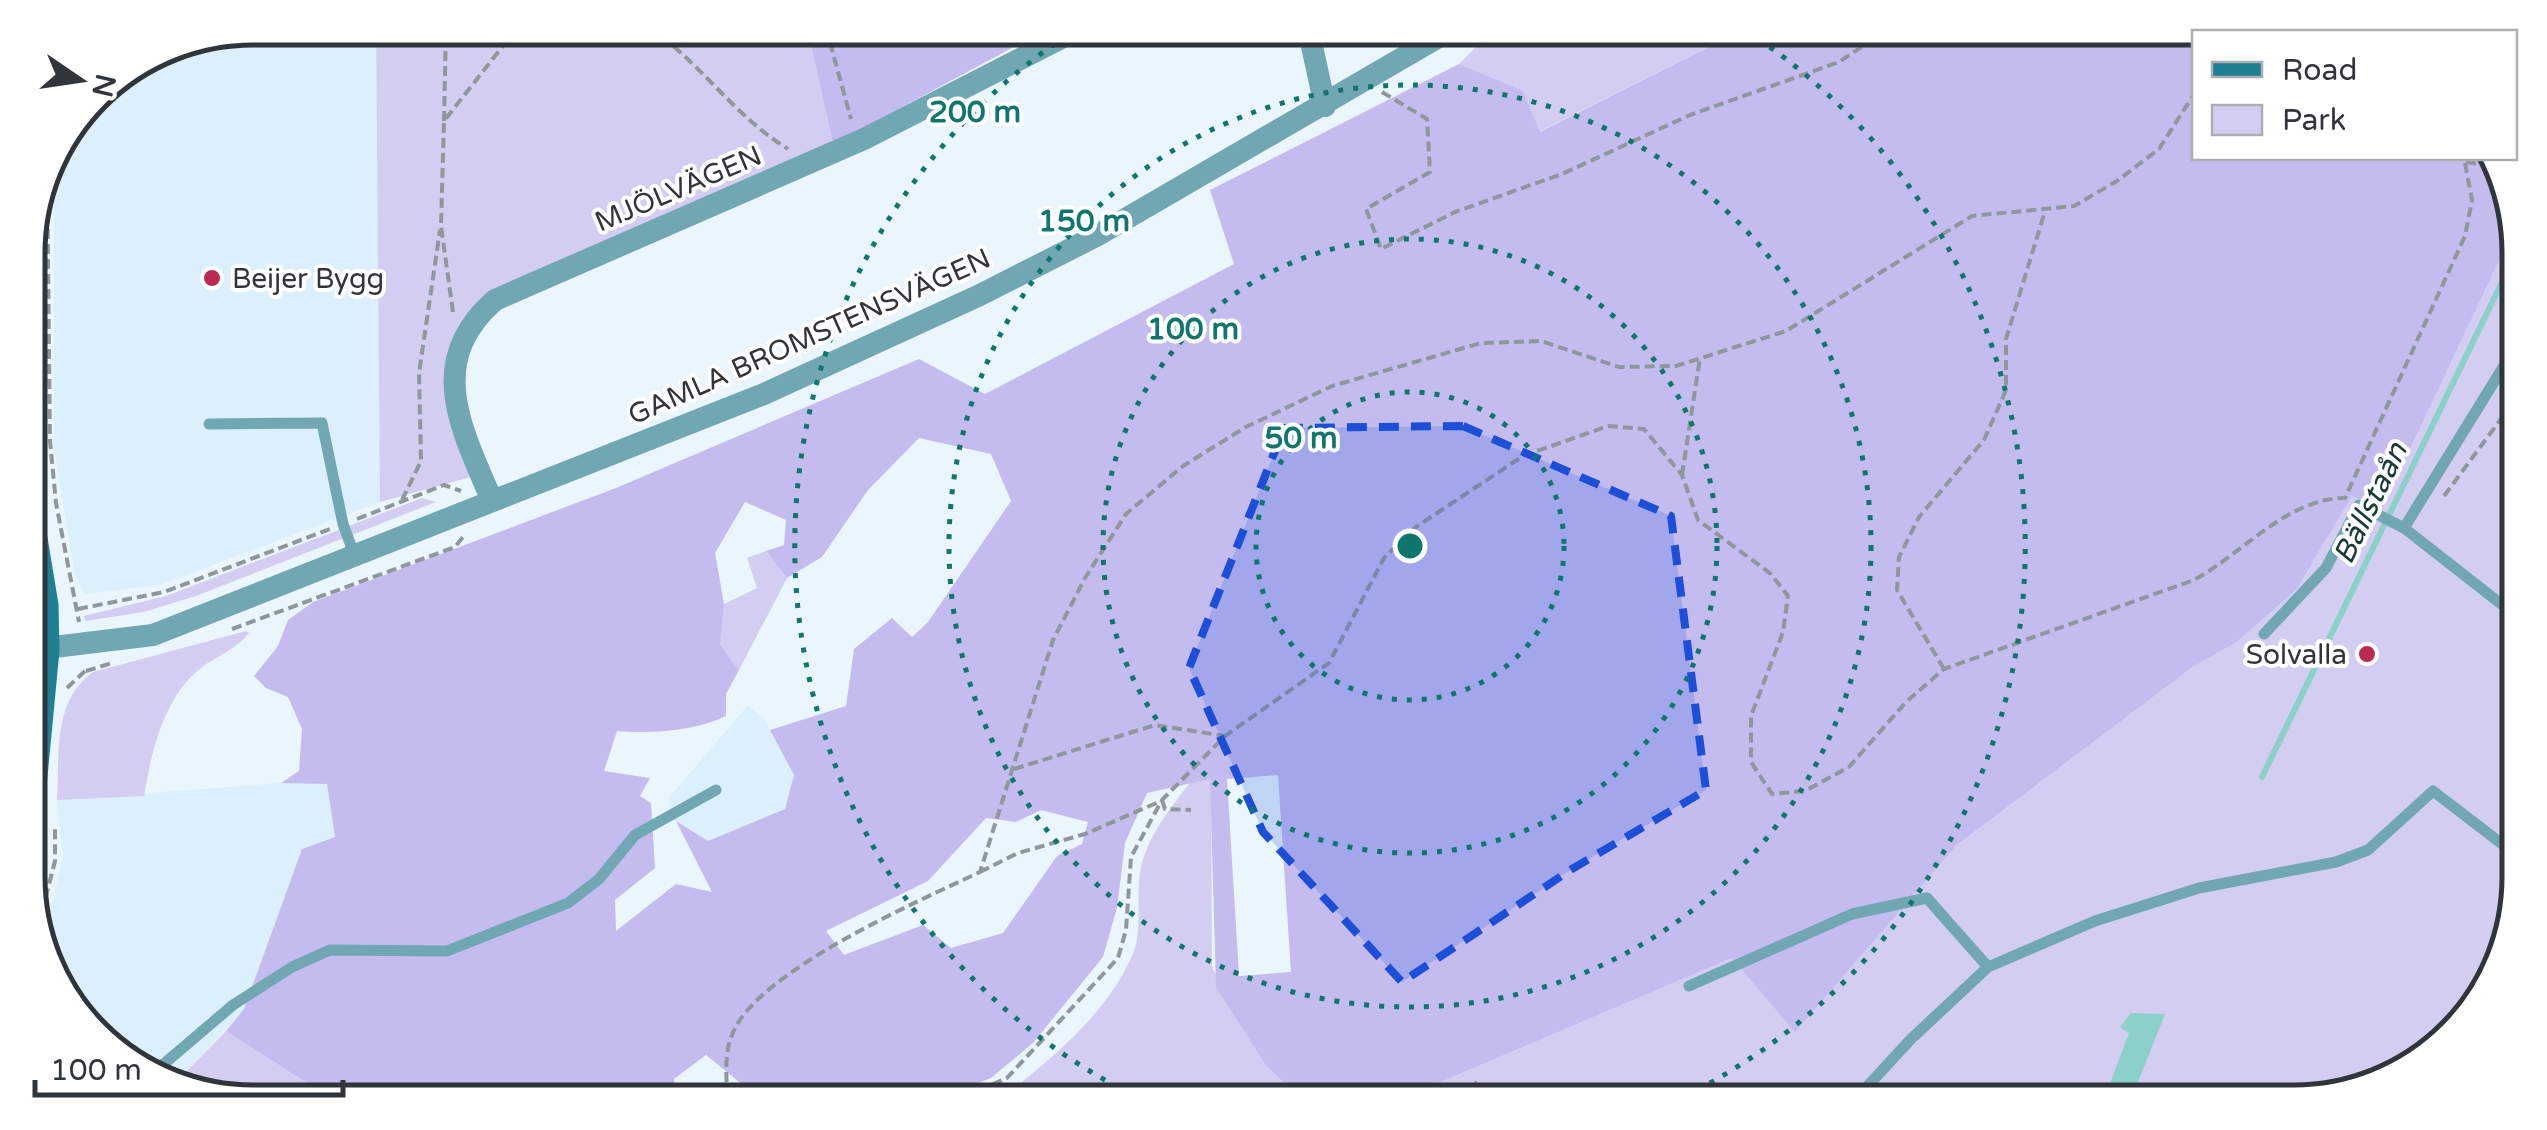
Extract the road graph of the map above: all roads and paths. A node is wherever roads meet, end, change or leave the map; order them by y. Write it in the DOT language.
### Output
graph roads {
  1 [pos="446,45"];
  2 [pos="504,45"];
  3 [pos="674,45"];
  4 [pos="831,45"];
  5 [pos="1048,45"];
  6 [pos="1312,45"];
  7 [pos="1426,45"];
  8 [pos="1864,45"];
  9 [pos="1366,82"];
  10 [pos="2192,97"];
  11 [pos="1325,106"];
  12 [pos="444,121"];
  13 [pos="857,142"];
  14 [pos="2465,160"];
  15 [pos="811,163"];
  16 [pos="2046,210"];
  17 [pos="48,223"];
  18 [pos="441,226"];
  19 [pos="464,338"];
  20 [pos="1700,358"];
  21 [pos="2502,369"];
  22 [pos="2502,418"];
  23 [pos="209,424"];
  24 [pos="1682,475"];
  25 [pos="492,501"];
  26 [pos="402,502"];
  27 [pos="2438,505"];
  28 [pos="343,524"];
  29 [pos="2404,528"];
  30 [pos="354,554"];
  31 [pos="66,594"];
  32 [pos="2502,605"];
  33 [pos="78,609"];
  34 [pos="2264,634"];
  35 [pos="45,649"];
  36 [pos="1944,669"];
  37 [pos="1225,736"];
  38 [pos="1014,769"];
  39 [pos="716,790"];
  40 [pos="1162,800"];
  41 [pos="1191,810"];
  42 [pos="2502,843"];
  43 [pos="980,872"];
  44 [pos="1988,967"];
  45 [pos="1689,986"];
  46 [pos="164,1064"];
  47 [pos="1477,1082"];
  48 [pos="727,1085"];
  49 [pos="990,1085"];
  50 [pos="1473,1085"];
  51 [pos="1869,1085"];
  1 -- 12 [label="path"];
  2 -- 12 [label="path"];
  3 -- 15 [label="path"];
  4 -- 13 [label="path"];
  5 -- 13 [label="street, MJÖLVÄGEN"];
  6 -- 11 [label="street"];
  7 -- 9 [label="street, GAMLA BROMSTENSVÄGEN"];
  8 -- 9 [label="path"];
  9 -- 11 [label="street, GAMLA BROMSTENSVÄGEN"];
  10 -- 16 [label="path"];
  11 -- 25 [label="street, GAMLA BROMSTENSVÄGEN"];
  12 -- 18 [label="path"];
  13 -- 15 [label="street, MJÖLVÄGEN"];
  14 -- 36 [label="path"];
  15 -- 19 [label="street, MJÖLVÄGEN"];
  16 -- 20 [label="path"];
  16 -- 36 [label="path"];
  17 -- 33 [label="path"];
  18 -- 19 [label="path"];
  18 -- 26 [label="path"];
  19 -- 25 [label="street, MJÖLVÄGEN"];
  20 -- 24 [label="path"];
  20 -- 38 [label="path"];
  21 -- 29 [label="lane"];
  22 -- 27 [label="path"];
  23 -- 28 [label="lane"];
  24 -- 36 [label="path"];
  24 -- 37 [label="path"];
  25 -- 26 [label="path"];
  25 -- 30 [label="street, GAMLA BROMSTENSVÄGEN"];
  26 -- 28 [label="path"];
  28 -- 30 [label="lane"];
  28 -- 33 [label="path"];
  29 -- 32 [label="lane"];
  29 -- 34 [label="lane"];
  30 -- 35 [label="street, GAMLA BROMSTENSVÄGEN"];
  31 -- 33 [label="path"];
  37 -- 38 [label="path"];
  37 -- 40 [label="path"];
  38 -- 43 [label="path"];
  39 -- 46 [label="lane"];
  40 -- 41 [label="path"];
  40 -- 43 [label="path"];
  40 -- 49 [label="path"];
  42 -- 44 [label="lane"];
  43 -- 48 [label="path"];
  44 -- 45 [label="lane"];
  44 -- 51 [label="lane"];
  47 -- 50 [label="path"];
}
